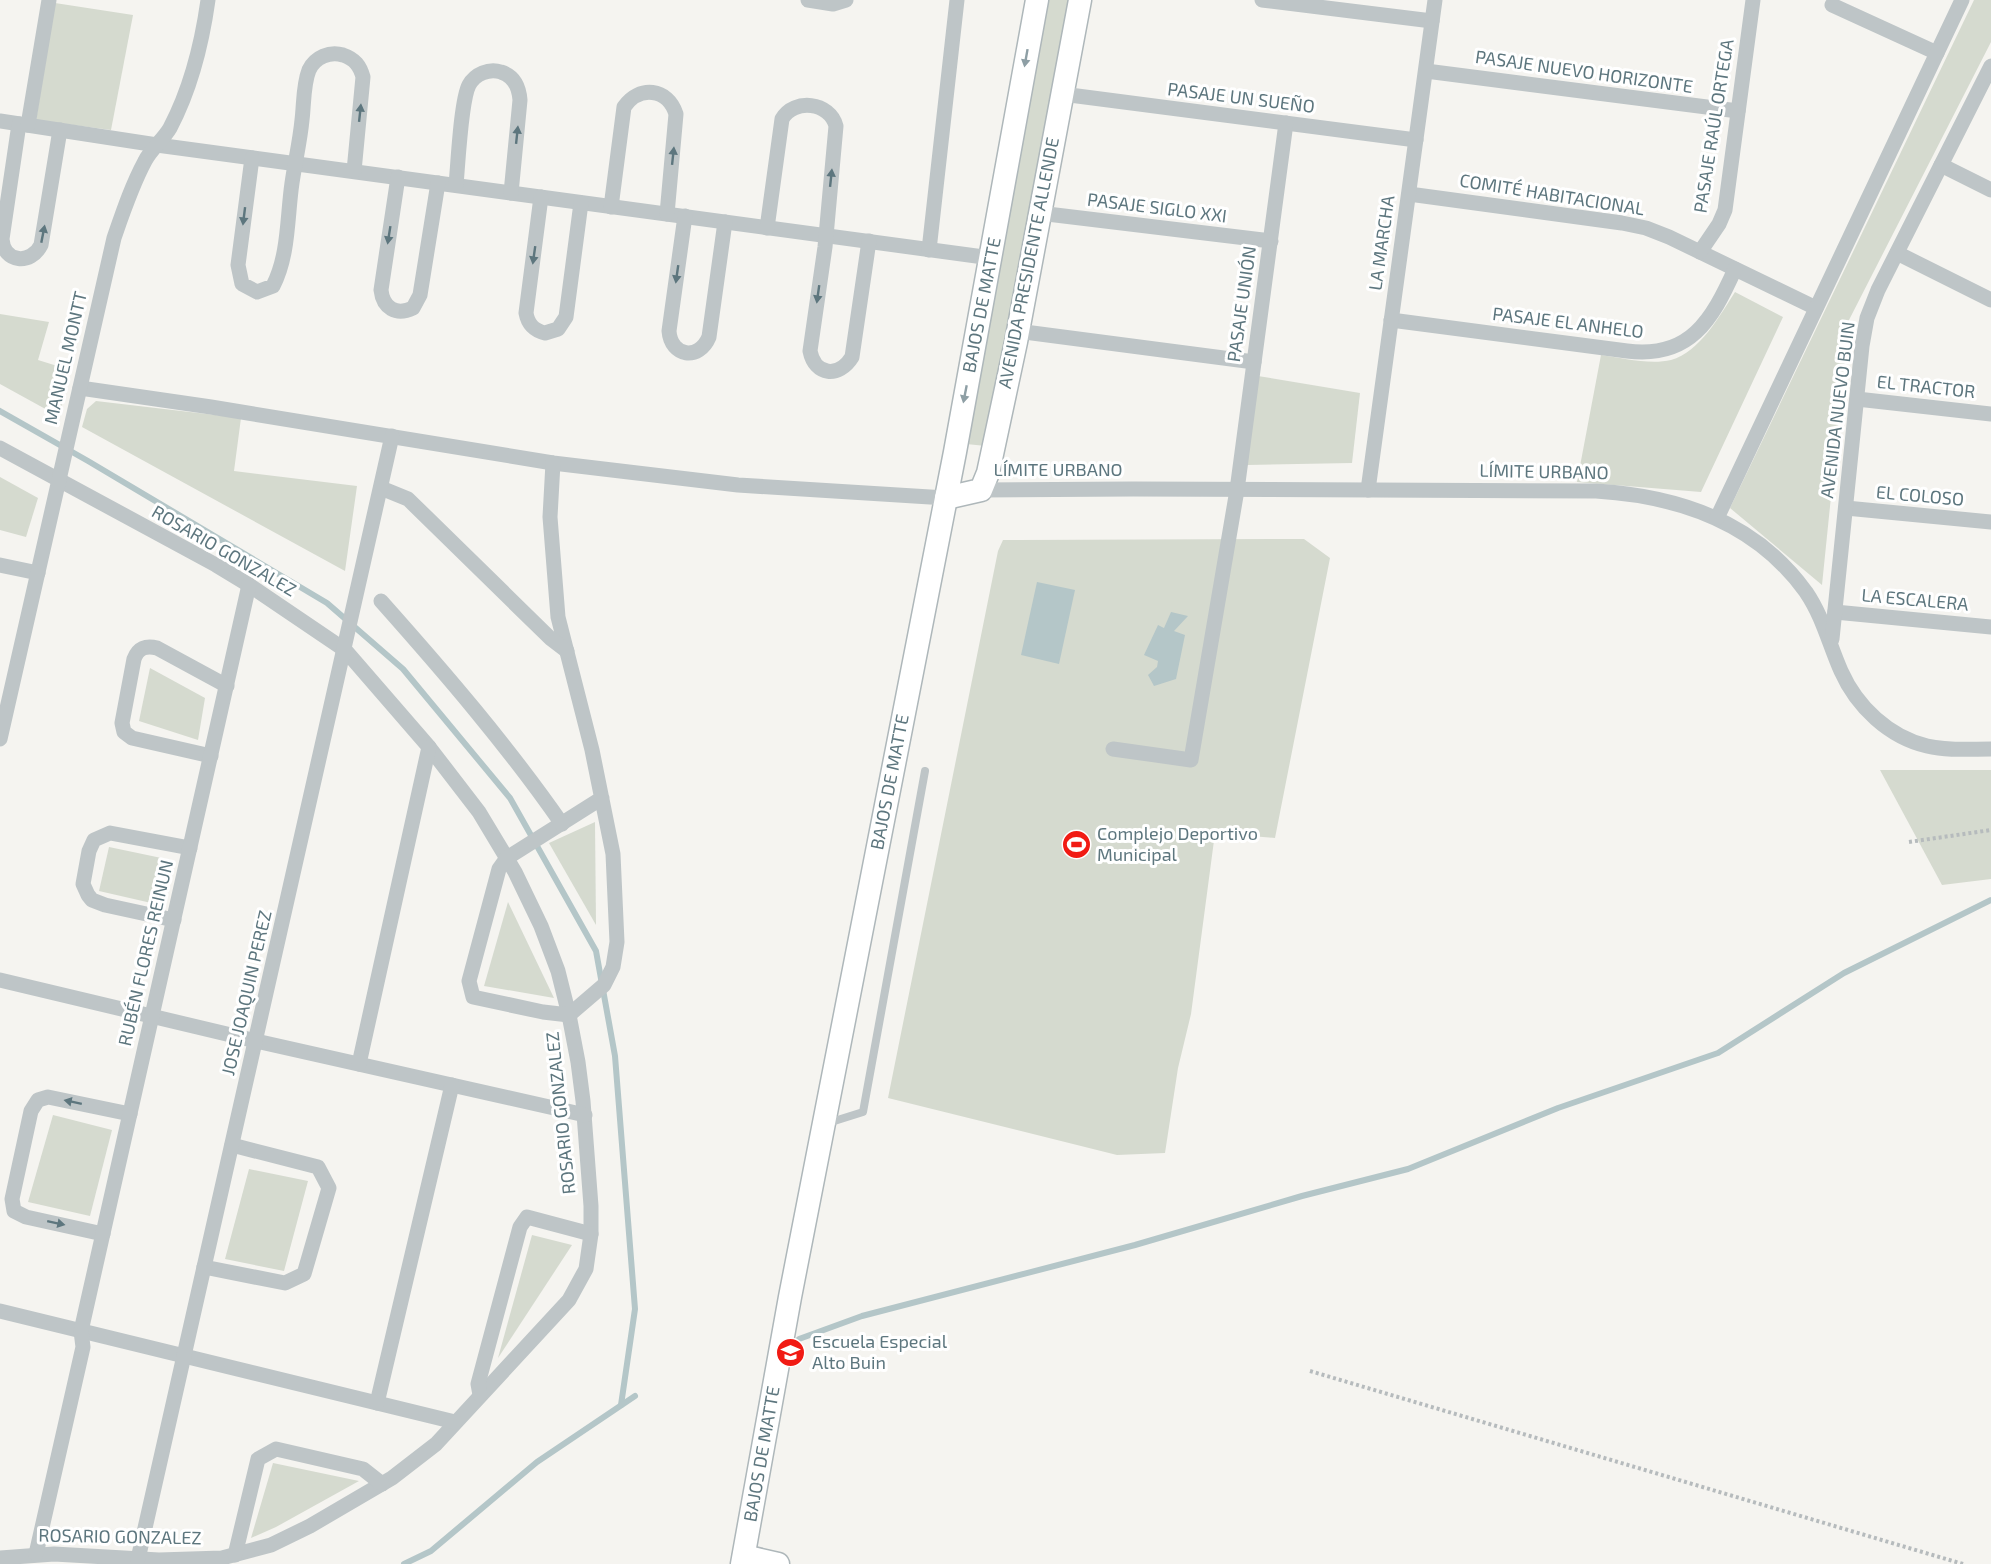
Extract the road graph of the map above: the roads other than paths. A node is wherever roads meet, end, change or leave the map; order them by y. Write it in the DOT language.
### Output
graph roads {
  1 [pos="49,0"];
  2 [pos="208,0"];
  3 [pos="808,0"];
  4 [pos="846,0"];
  5 [pos="957,0"];
  6 [pos="1037,0"];
  7 [pos="1080,0"];
  8 [pos="1262,0"];
  9 [pos="1435,0"];
  10 [pos="1753,0"];
  11 [pos="1962,0"];
  12 [pos="1832,5"];
  13 [pos="1432,21"];
  14 [pos="1937,53"];
  15 [pos="1426,70"];
  16 [pos="1990,73"];
  17 [pos="1062,94"];
  18 [pos="1738,111"];
  19 [pos="0,121"];
  20 [pos="1286,123"];
  21 [pos="24,125"];
  22 [pos="60,130"];
  23 [pos="1416,140"];
  24 [pos="157,145"];
  25 [pos="252,158"];
  26 [pos="296,164"];
  27 [pos="1941,165"];
  28 [pos="354,171"];
  29 [pos="398,177"];
  30 [pos="438,183"];
  31 [pos="456,185"];
  32 [pos="1991,190"];
  33 [pos="511,193"];
  34 [pos="1409,194"];
  35 [pos="542,197"];
  36 [pos="581,203"];
  37 [pos="611,207"];
  38 [pos="1039,213"];
  39 [pos="667,214"];
  40 [pos="685,216"];
  41 [pos="725,222"];
  42 [pos="767,228"];
  43 [pos="825,236"];
  44 [pos="1270,241"];
  45 [pos="869,242"];
  46 [pos="929,250"];
  47 [pos="1700,252"];
  48 [pos="1897,253"];
  49 [pos="991,258"];
  50 [pos="1735,269"];
  51 [pos="1991,300"];
  52 [pos="1816,308"];
  53 [pos="1391,320"];
  54 [pos="1017,331"];
  55 [pos="1254,362"];
  56 [pos="80,388"];
  57 [pos="1857,399"];
  58 [pos="1991,414"];
  59 [pos="392,436"];
  60 [pos="0,448"];
  61 [pos="553,463"];
  62 [pos="58,480"];
  63 [pos="381,488"];
  64 [pos="981,490"];
  65 [pos="1237,490"];
  66 [pos="1368,490"];
  67 [pos="946,498"];
  68 [pos="1846,508"];
  69 [pos="1717,518"];
  70 [pos="1991,522"];
  71 [pos="0,565"];
  72 [pos="38,573"];
  73 [pos="249,585"];
  74 [pos="381,601"];
  75 [pos="1835,612"];
  76 [pos="1991,627"];
  77 [pos="1831,642"];
  78 [pos="345,650"];
  79 [pos="567,651"];
  80 [pos="8,670"];
  81 [pos="226,686"];
  82 [pos="0,739"];
  83 [pos="429,747"];
  84 [pos="1113,749"];
  85 [pos="1991,749"];
  86 [pos="211,756"];
  87 [pos="925,771"];
  88 [pos="602,798"];
  89 [pos="562,824"];
  90 [pos="190,848"];
  91 [pos="507,858"];
  92 [pos="174,920"];
  93 [pos="0,980"];
  94 [pos="569,1015"];
  95 [pos="152,1016"];
  96 [pos="256,1041"];
  97 [pos="359,1064"];
  98 [pos="452,1085"];
  99 [pos="130,1114"];
  100 [pos="585,1115"];
  101 [pos="824,1124"];
  102 [pos="232,1145"];
  103 [pos="103,1234"];
  104 [pos="591,1234"];
  105 [pos="204,1267"];
  106 [pos="0,1311"];
  107 [pos="81,1331"];
  108 [pos="184,1356"];
  109 [pos="480,1395"];
  110 [pos="377,1403"];
  111 [pos="455,1422"];
  112 [pos="382,1484"];
  113 [pos="36,1554"];
  114 [pos="235,1555"];
  115 [pos="0,1558"];
  116 [pos="138,1559"];
  117 [pos="743,1560"];
  118 [pos="778,1564"];
  1 -- 21 [label="street"];
  2 -- 24 [label="street, MANUEL MONTT"];
  3 -- 4 [label="street"];
  5 -- 46 [label="street"];
  6 -- 49 [label="main road, BAJOS DE MATTE, one-way"];
  7 -- 17 [label="main road, AVENIDA PRESIDENTE ALLENDE"];
  8 -- 13 [label="street"];
  9 -- 13 [label="street, LA MARCHA"];
  10 -- 18 [label="street, PASAJE RAÚL ORTEGA"];
  11 -- 14 [label="street, AVENIDA NUEVO BUIN"];
  12 -- 14 [label="street"];
  13 -- 15 [label="street, LA MARCHA"];
  14 -- 52 [label="street, AVENIDA NUEVO BUIN"];
  15 -- 18 [label="street, PASAJE NUEVO HORIZONTE"];
  15 -- 23 [label="street, LA MARCHA"];
  16 -- 27 [label="street, AVENIDA NUEVO BUIN"];
  17 -- 20 [label="street, PASAJE UN SUEÑO"];
  17 -- 38 [label="main road, AVENIDA PRESIDENTE ALLENDE"];
  18 -- 47 [label="street, PASAJE RAÚL ORTEGA"];
  19 -- 21 [label="street"];
  20 -- 23 [label="street, PASAJE UN SUEÑO"];
  20 -- 44 [label="street, PASAJE UNIÓN"];
  21 -- 22 [label="street"];
  21 -- 22 [label="street, one-way"];
  22 -- 24 [label="street"];
  23 -- 34 [label="street, LA MARCHA"];
  24 -- 25 [label="street"];
  24 -- 56 [label="street, MANUEL MONTT"];
  25 -- 26 [label="street"];
  25 -- 26 [label="street, one-way"];
  26 -- 28 [label="street"];
  28 -- 26 [label="street, one-way"];
  27 -- 32 [label="street"];
  27 -- 48 [label="street, AVENIDA NUEVO BUIN"];
  28 -- 29 [label="street"];
  29 -- 30 [label="street"];
  29 -- 30 [label="street, one-way"];
  30 -- 31 [label="street"];
  31 -- 33 [label="street"];
  33 -- 31 [label="street, one-way"];
  33 -- 35 [label="street"];
  34 -- 47 [label="street, COMITÉ HABITACIONAL"];
  34 -- 53 [label="street, LA MARCHA"];
  35 -- 36 [label="street"];
  35 -- 36 [label="street, one-way"];
  36 -- 37 [label="street"];
  37 -- 39 [label="street"];
  39 -- 37 [label="street, one-way"];
  38 -- 44 [label="street, PASAJE SIGLO XXI"];
  38 -- 54 [label="main road, AVENIDA PRESIDENTE ALLENDE"];
  39 -- 40 [label="street"];
  40 -- 41 [label="street"];
  40 -- 41 [label="street, one-way"];
  41 -- 42 [label="street"];
  42 -- 43 [label="street"];
  43 -- 42 [label="street, one-way"];
  43 -- 45 [label="street"];
  43 -- 45 [label="street, one-way"];
  44 -- 55 [label="street, PASAJE UNIÓN"];
  45 -- 46 [label="street"];
  46 -- 49 [label="street"];
  47 -- 50 [label="street, COMITÉ HABITACIONAL"];
  48 -- 51 [label="street"];
  48 -- 57 [label="street, AVENIDA NUEVO BUIN"];
  49 -- 67 [label="main road, BAJOS DE MATTE, one-way"];
  50 -- 52 [label="street, COMITÉ HABITACIONAL"];
  50 -- 53 [label="street, PASAJE EL ANHELO"];
  52 -- 69 [label="street, AVENIDA NUEVO BUIN"];
  53 -- 66 [label="street, LA MARCHA"];
  54 -- 55 [label="street"];
  54 -- 64 [label="main road, AVENIDA PRESIDENTE ALLENDE"];
  55 -- 65 [label="street, PASAJE UNIÓN"];
  56 -- 59 [label="street"];
  56 -- 62 [label="street, MANUEL MONTT"];
  57 -- 58 [label="street, EL TRACTOR"];
  57 -- 68 [label="street, AVENIDA NUEVO BUIN"];
  59 -- 61 [label="street"];
  59 -- 63 [label="street, JOSE JOAQUIN PEREZ"];
  60 -- 62 [label="street, ROSARIO GONZALEZ"];
  61 -- 67 [label="street"];
  61 -- 79 [label="street"];
  62 -- 72 [label="street, MANUEL MONTT"];
  62 -- 73 [label="street, ROSARIO GONZALEZ"];
  63 -- 78 [label="street, JOSE JOAQUIN PEREZ"];
  63 -- 79 [label="street"];
  64 -- 65 [label="street, LÍMITE URBANO"];
  64 -- 67 [label="main road"];
  65 -- 66 [label="street, LÍMITE URBANO"];
  65 -- 84 [label="street, PASAJE UNIÓN"];
  66 -- 69 [label="street, LÍMITE URBANO"];
  67 -- 101 [label="main road, BAJOS DE MATTE"];
  68 -- 70 [label="street, EL COLOSO"];
  68 -- 75 [label="street, AVENIDA NUEVO BUIN"];
  69 -- 77 [label="street, LÍMITE URBANO"];
  71 -- 72 [label="street"];
  72 -- 80 [label="street, MANUEL MONTT"];
  73 -- 78 [label="street, ROSARIO GONZALEZ"];
  73 -- 81 [label="street, RUBÉN FLORES REINUN"];
  74 -- 89 [label="street"];
  75 -- 76 [label="street, LA ESCALERA"];
  75 -- 77 [label="street, AVENIDA NUEVO BUIN"];
  77 -- 85 [label="street, LÍMITE URBANO"];
  78 -- 83 [label="street, ROSARIO GONZALEZ"];
  78 -- 96 [label="street, JOSE JOAQUIN PEREZ"];
  79 -- 88 [label="street"];
  80 -- 82 [label="street, MANUEL MONTT"];
  81 -- 86 [label="street, RUBÉN FLORES REINUN"];
  81 -- 86 [label="street"];
  83 -- 91 [label="street, ROSARIO GONZALEZ"];
  83 -- 97 [label="street"];
  86 -- 90 [label="street, RUBÉN FLORES REINUN"];
  87 -- 101 [label="lane"];
  88 -- 89 [label="street"];
  88 -- 94 [label="street"];
  89 -- 91 [label="street"];
  90 -- 92 [label="street, RUBÉN FLORES REINUN"];
  90 -- 92 [label="street"];
  91 -- 94 [label="street, ROSARIO GONZALEZ"];
  91 -- 94 [label="street"];
  92 -- 95 [label="street, RUBÉN FLORES REINUN"];
  93 -- 95 [label="street"];
  94 -- 100 [label="street, ROSARIO GONZALEZ"];
  95 -- 96 [label="street"];
  95 -- 99 [label="street, RUBÉN FLORES REINUN"];
  96 -- 97 [label="street"];
  96 -- 102 [label="street, JOSE JOAQUIN PEREZ"];
  97 -- 98 [label="street"];
  98 -- 100 [label="street"];
  98 -- 110 [label="street"];
  99 -- 103 [label="street, RUBÉN FLORES REINUN"];
  99 -- 103 [label="street, one-way"];
  100 -- 104 [label="street, ROSARIO GONZALEZ"];
  101 -- 117 [label="main road, BAJOS DE MATTE"];
  102 -- 105 [label="street, JOSE JOAQUIN PEREZ"];
  102 -- 105 [label="street"];
  103 -- 107 [label="street, RUBÉN FLORES REINUN"];
  104 -- 109 [label="street, ROSARIO GONZALEZ"];
  104 -- 109 [label="street"];
  105 -- 108 [label="street, JOSE JOAQUIN PEREZ"];
  106 -- 107 [label="street"];
  107 -- 108 [label="street"];
  107 -- 113 [label="street, RUBÉN FLORES REINUN"];
  108 -- 110 [label="street"];
  108 -- 116 [label="street, JOSE JOAQUIN PEREZ"];
  109 -- 111 [label="street, ROSARIO GONZALEZ"];
  110 -- 111 [label="street"];
  111 -- 112 [label="street, ROSARIO GONZALEZ"];
  112 -- 114 [label="street, ROSARIO GONZALEZ"];
  112 -- 114 [label="street"];
  113 -- 115 [label="street, ROSARIO GONZALEZ"];
  113 -- 116 [label="street, ROSARIO GONZALEZ"];
  114 -- 116 [label="street, ROSARIO GONZALEZ"];
  117 -- 118 [label="main road"];
}
